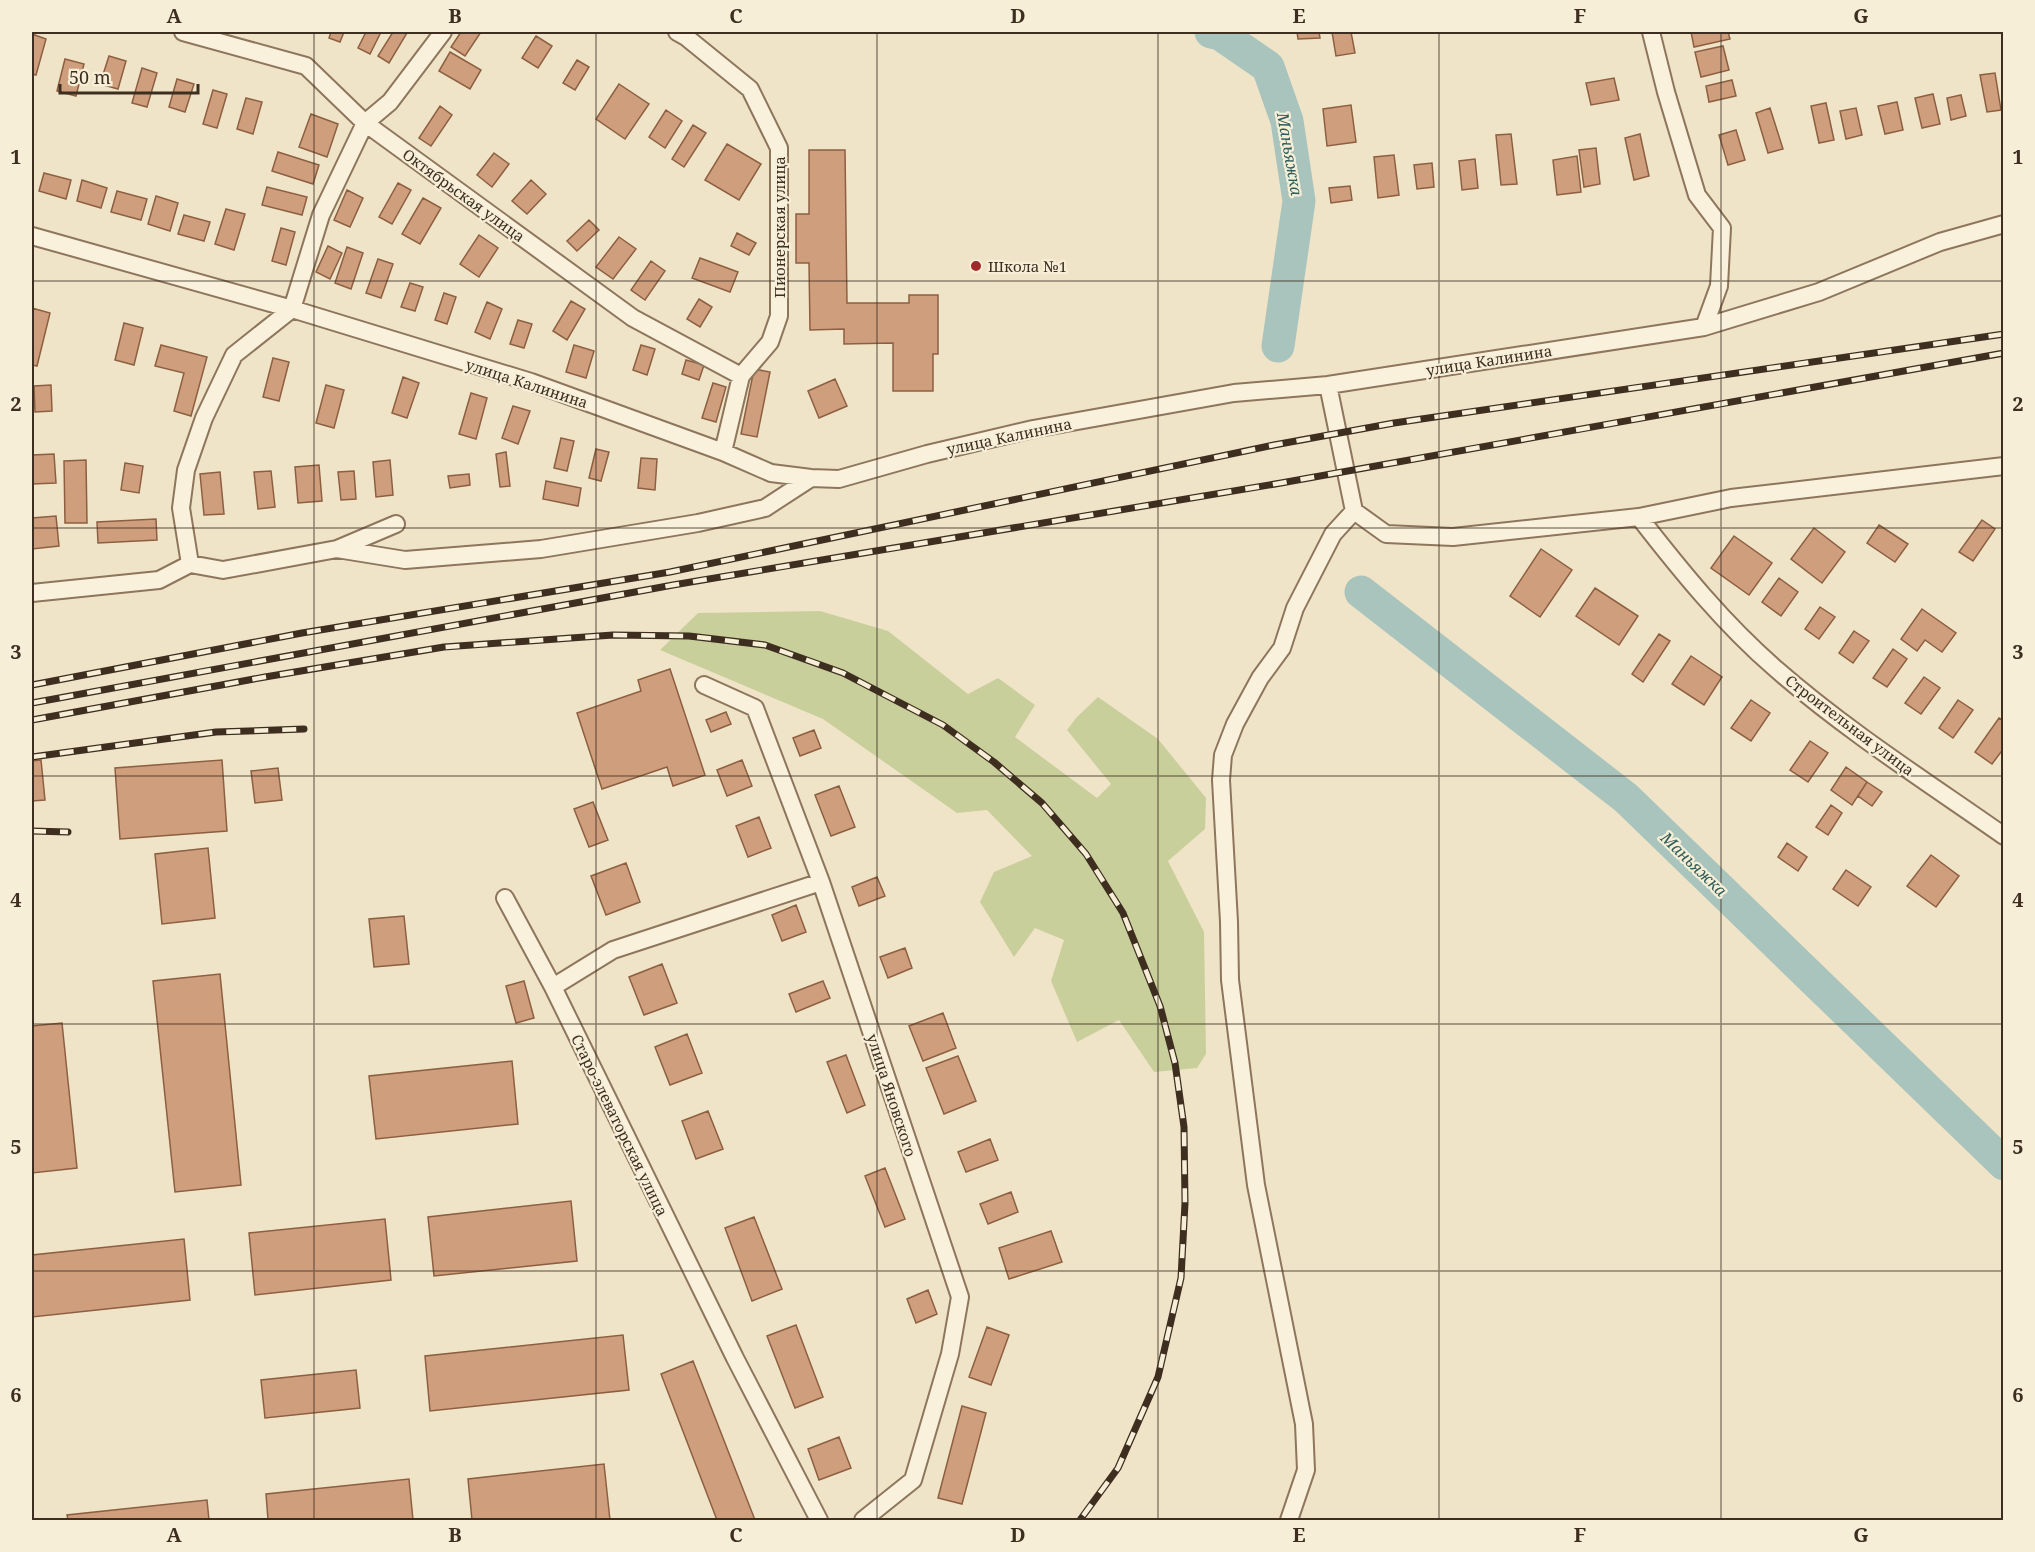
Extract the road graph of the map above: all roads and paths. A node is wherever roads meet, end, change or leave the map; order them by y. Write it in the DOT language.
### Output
graph roads {
  1 [pos="183,32"];
  2 [pos="443,32"];
  3 [pos="676,32"];
  4 [pos="1651,32"];
  5 [pos="365,123"];
  6 [pos="2004,224"];
  7 [pos="32,236"];
  8 [pos="292,309"];
  9 [pos="1704,327"];
  10 [pos="741,376"];
  11 [pos="1328,385"];
  12 [pos="723,452"];
  13 [pos="2004,466"];
  14 [pos="811,478"];
  15 [pos="1354,511"];
  16 [pos="1639,517"];
  17 [pos="396,524"];
  18 [pos="337,549"];
  19 [pos="190,564"];
  20 [pos="32,593"];
  21 [pos="704,685"];
  22 [pos="2004,836"];
  23 [pos="821,882"];
  24 [pos="505,898"];
  25 [pos="553,987"];
  26 [pos="819,1521"];
  27 [pos="864,1521"];
  28 [pos="1289,1521"];
  1 -- 5 [label="street, Октябрьская улица"];
  2 -- 5 [label="street"];
  3 -- 10 [label="street, Пионерская улица"];
  4 -- 9 [label="street"];
  5 -- 8 [label="street"];
  5 -- 10 [label="street, Октябрьская улица"];
  6 -- 9 [label="street, улица Калинина"];
  7 -- 8 [label="street, улица Калинина"];
  8 -- 12 [label="street, улица Калинина"];
  8 -- 19 [label="street"];
  9 -- 11 [label="street, улица Калинина"];
  10 -- 12 [label="street, Пионерская улица"];
  11 -- 14 [label="street, улица Калинина"];
  11 -- 15 [label="street"];
  12 -- 14 [label="street, улица Калинина"];
  13 -- 16 [label="street"];
  14 -- 18 [label="street"];
  15 -- 16 [label="street"];
  15 -- 28 [label="street"];
  16 -- 22 [label="street, Строительная улица"];
  17 -- 18 [label="street"];
  18 -- 19 [label="street"];
  19 -- 20 [label="street"];
  21 -- 23 [label="street, улица Яновского"];
  23 -- 25 [label="street"];
  23 -- 27 [label="street, улица Яновского"];
  24 -- 25 [label="street, Старо-элеваторская улица"];
  25 -- 26 [label="street, Старо-элеваторская улица"];
}
